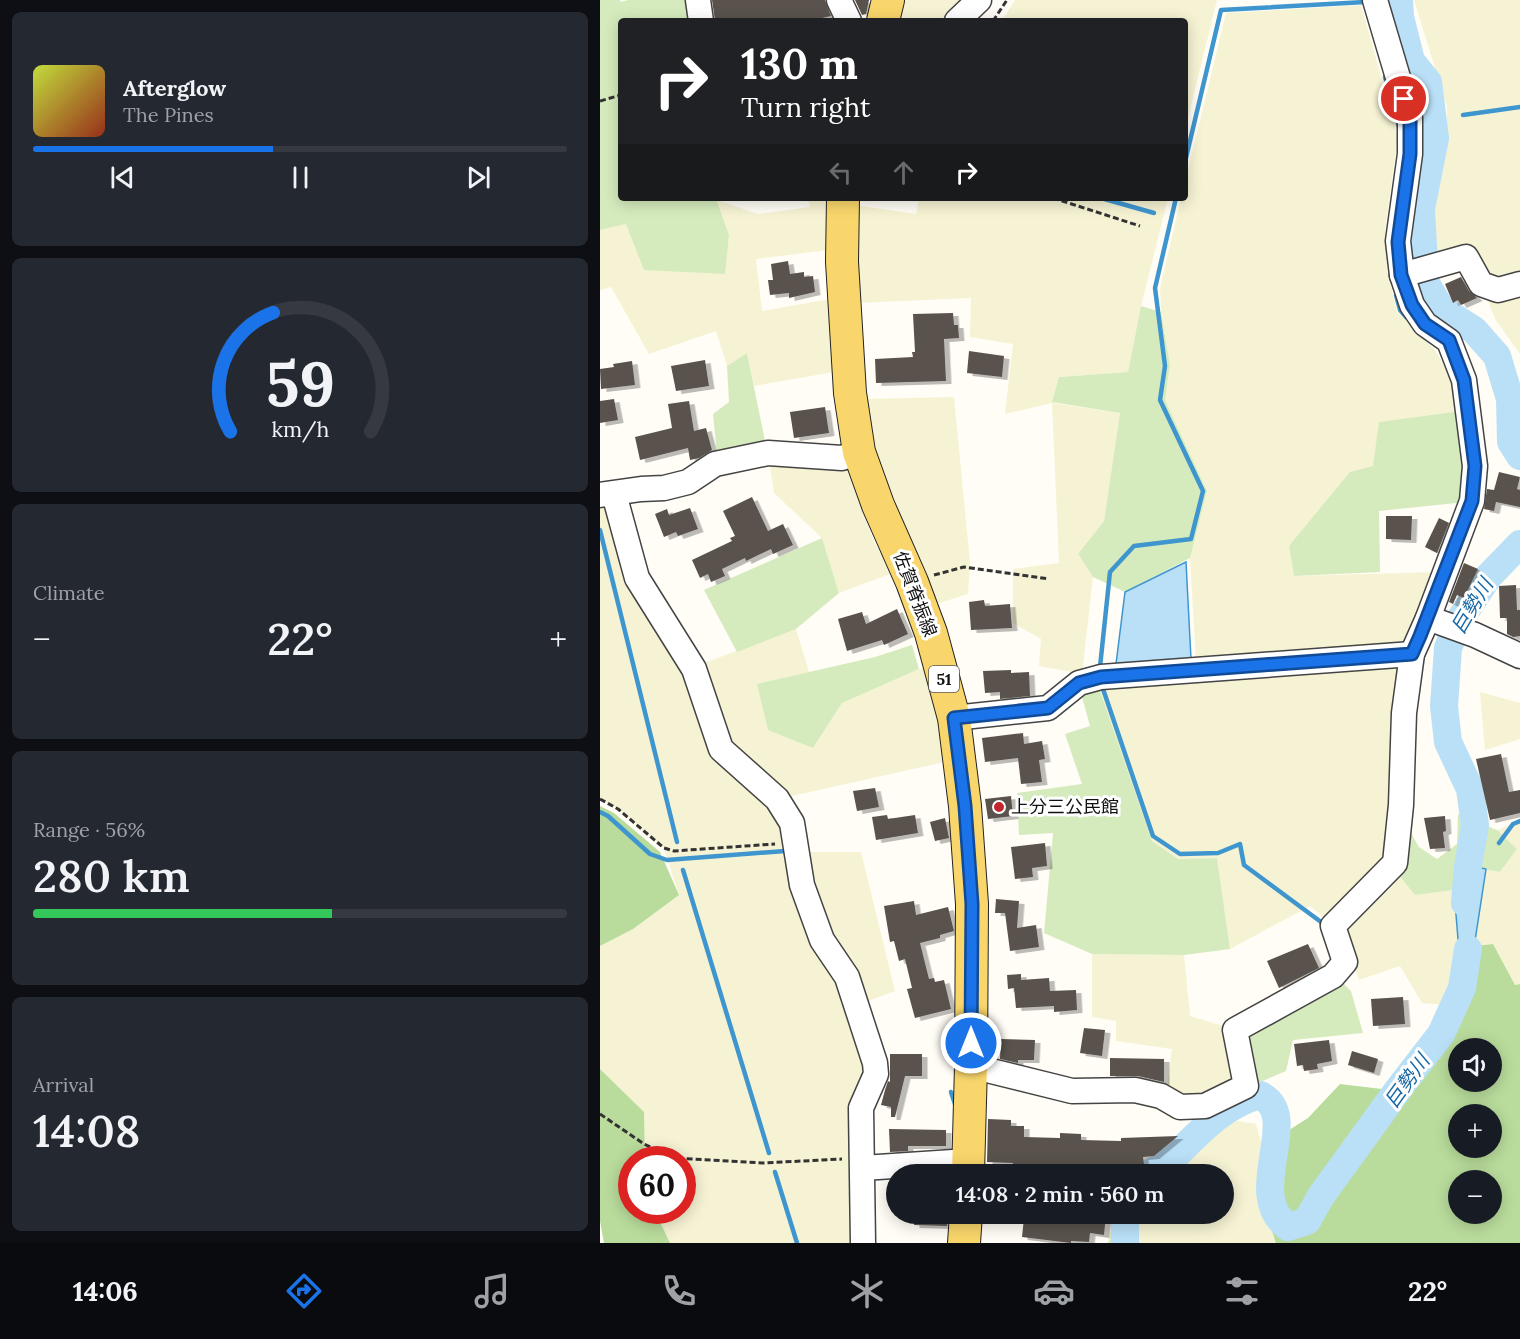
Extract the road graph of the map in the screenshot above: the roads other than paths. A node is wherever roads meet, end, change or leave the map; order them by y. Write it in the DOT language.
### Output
graph roads {
  1 [pos="698,0"];
  2 [pos="839,0"];
  3 [pos="888,0"];
  4 [pos="979,0"];
  5 [pos="1375,0"];
  6 [pos="701,18"];
  7 [pos="848,18"];
  8 [pos="884,18"];
  9 [pos="960,18"];
  10 [pos="843,201"];
  11 [pos="1401,275"];
  12 [pos="1520,284"];
  13 [pos="859,452"];
  14 [pos="605,494"];
  15 [pos="1433,620"];
  16 [pos="1412,654"];
  17 [pos="1520,656"];
  18 [pos="954,718"];
  19 [pos="971,1066"];
  20 [pos="862,1164"];
  21 [pos="968,1164"];
  22 [pos="886,1165"];
  23 [pos="965,1224"];
  24 [pos="863,1243"];
  25 [pos="964,1243"];
  1 -- 6 [label="street"];
  2 -- 7 [label="street"];
  3 -- 8 [label="main road"];
  4 -- 9 [label="street"];
  5 -- 11 [label="street"];
  10 -- 13 [label="main road, 佐賀脊振線 / 51"];
  11 -- 12 [label="street"];
  11 -- 15 [label="street"];
  13 -- 14 [label="street"];
  13 -- 18 [label="main road, 佐賀脊振線 / 51"];
  14 -- 20 [label="street"];
  15 -- 16 [label="street"];
  15 -- 17 [label="street"];
  16 -- 18 [label="street"];
  16 -- 19 [label="street"];
  18 -- 19 [label="main road, 佐賀脊振線 / 51"];
  19 -- 21 [label="main road, 佐賀脊振線 / 51"];
  20 -- 22 [label="street"];
  20 -- 24 [label="street"];
  23 -- 25 [label="main road"];
}
